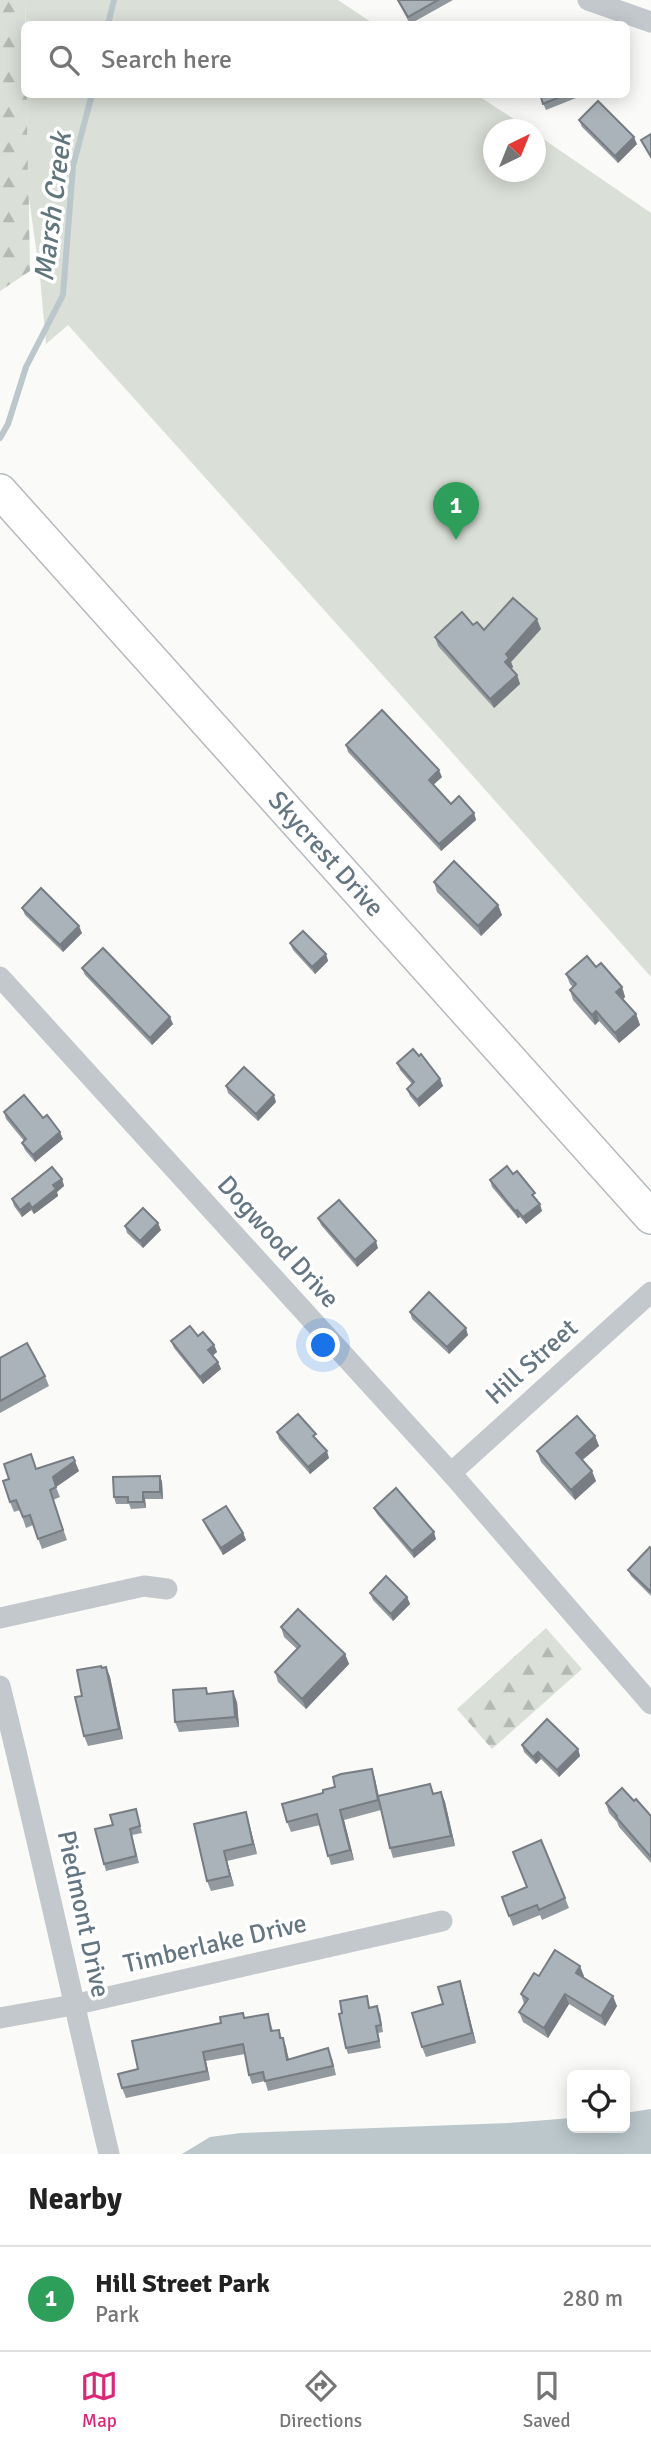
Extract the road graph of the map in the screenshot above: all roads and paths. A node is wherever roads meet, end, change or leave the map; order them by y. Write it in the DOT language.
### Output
graph roads {
  1 [pos="587,0"];
  2 [pos="651,22"];
  3 [pos="0,491"];
  4 [pos="0,978"];
  5 [pos="651,1217"];
  6 [pos="651,1292"];
  7 [pos="450,1473"];
  8 [pos="167,1589"];
  9 [pos="0,1618"];
  10 [pos="0,1686"];
  11 [pos="651,1704"];
  12 [pos="442,1921"];
  13 [pos="73,2005"];
  14 [pos="0,2018"];
  15 [pos="109,2154"];
  1 -- 2 [label="street"];
  3 -- 5 [label="main road, Skycrest Drive"];
  4 -- 7 [label="street, Dogwood Drive"];
  6 -- 7 [label="street, Hill Street"];
  7 -- 11 [label="street, Dogwood Drive"];
  8 -- 9 [label="street"];
  10 -- 13 [label="street, Piedmont Drive"];
  12 -- 13 [label="street, Timberlake Drive"];
  13 -- 14 [label="street, Timberlake Drive"];
  13 -- 15 [label="street, Piedmont Drive"];
}
